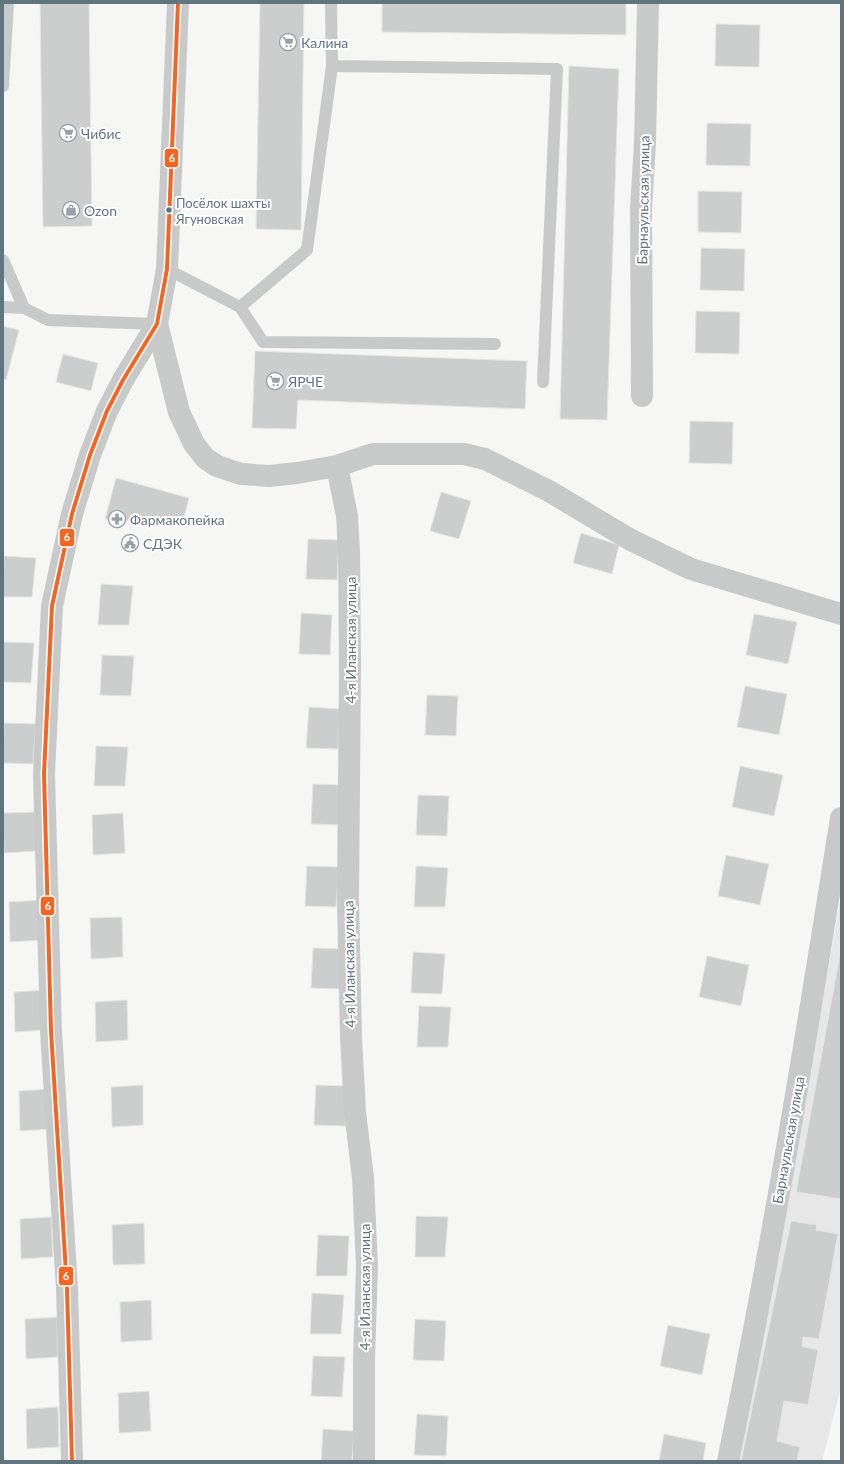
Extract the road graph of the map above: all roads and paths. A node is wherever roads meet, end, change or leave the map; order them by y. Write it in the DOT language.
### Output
graph roads {
  1 [pos="8,3"];
  2 [pos="178,3"];
  3 [pos="331,3"];
  4 [pos="648,3"];
  5 [pos="332,66"];
  6 [pos="3,86"];
  7 [pos="3,260"];
  8 [pos="167,269"];
  9 [pos="3,307"];
  10 [pos="240,307"];
  11 [pos="24,308"];
  12 [pos="157,324"];
  13 [pos="495,344"];
  14 [pos="542,382"];
  15 [pos="642,396"];
  16 [pos="337,466"];
  17 [pos="841,614"];
  18 [pos="841,818"];
  19 [pos="72,1461"];
  20 [pos="364,1461"];
  21 [pos="728,1461"];
  1 -- 6 [label="lane"];
  2 -- 8 [label="street"];
  3 -- 5 [label="lane"];
  4 -- 15 [label="street, Барнаульская улица"];
  5 -- 10 [label="lane"];
  5 -- 14 [label="lane"];
  7 -- 11 [label="lane"];
  8 -- 10 [label="lane"];
  8 -- 12 [label="street"];
  9 -- 11 [label="lane"];
  10 -- 13 [label="lane"];
  11 -- 12 [label="lane"];
  12 -- 16 [label="street"];
  12 -- 19 [label="street"];
  16 -- 17 [label="street"];
  16 -- 20 [label="street, 4-я Иланская улица"];
  18 -- 21 [label="street, Барнаульская улица"];
}
